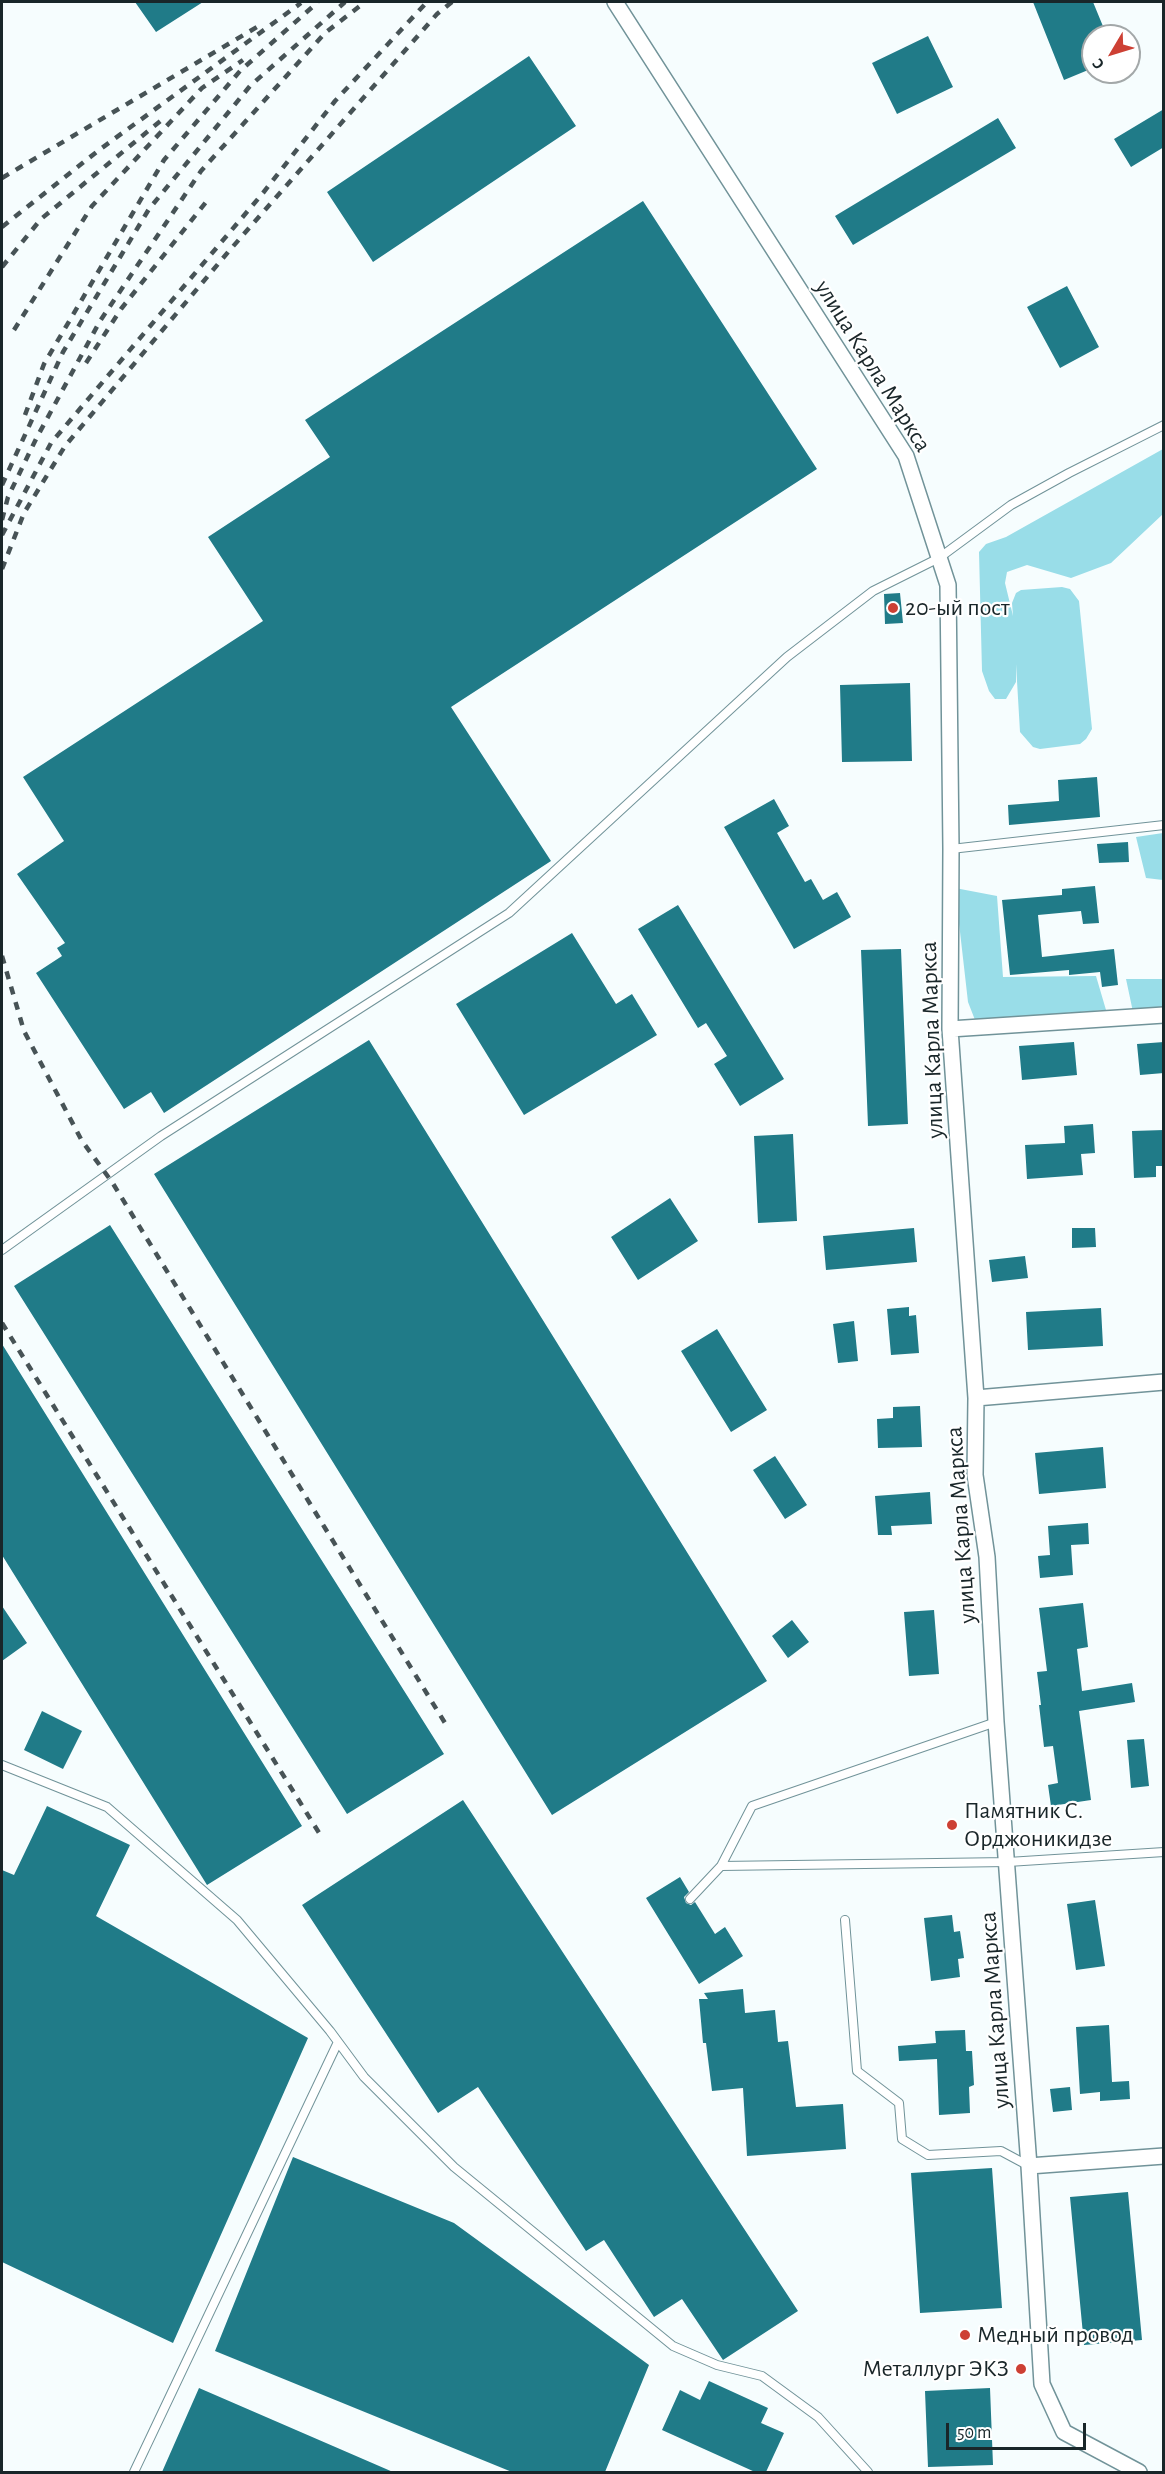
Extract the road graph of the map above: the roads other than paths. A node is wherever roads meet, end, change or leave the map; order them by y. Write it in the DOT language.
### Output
graph roads {
  1 [pos="615,2"];
  2 [pos="1164,425"];
  3 [pos="939,558"];
  4 [pos="1164,825"];
  5 [pos="951,849"];
  6 [pos="1164,1015"];
  7 [pos="950,1029"];
  8 [pos="2,1250"];
  9 [pos="1164,1382"];
  10 [pos="976,1398"];
  11 [pos="996,1722"];
  12 [pos="2,1765"];
  13 [pos="1164,1852"];
  14 [pos="1008,1862"];
  15 [pos="721,1866"];
  16 [pos="690,1899"];
  17 [pos="845,1920"];
  18 [pos="338,2042"];
  19 [pos="1164,2156"];
  20 [pos="1029,2166"];
  21 [pos="134,2472"];
  22 [pos="868,2472"];
  23 [pos="1139,2472"];
  1 -- 3 [label="street, улица Карла Маркса"];
  2 -- 3 [label="lane"];
  3 -- 5 [label="street, улица Карла Маркса"];
  3 -- 8 [label="lane"];
  4 -- 5 [label="lane"];
  5 -- 7 [label="street, улица Карла Маркса"];
  6 -- 7 [label="street"];
  7 -- 10 [label="street, улица Карла Маркса"];
  9 -- 10 [label="street"];
  10 -- 11 [label="street, улица Карла Маркса"];
  11 -- 14 [label="street, улица Карла Маркса"];
  11 -- 15 [label="lane"];
  12 -- 18 [label="lane"];
  13 -- 14 [label="lane"];
  14 -- 15 [label="lane"];
  14 -- 20 [label="street, улица Карла Маркса"];
  15 -- 16 [label="lane"];
  17 -- 20 [label="lane"];
  18 -- 21 [label="lane"];
  18 -- 22 [label="lane"];
  19 -- 20 [label="street"];
  20 -- 23 [label="street, улица Карла Маркса"];
}
